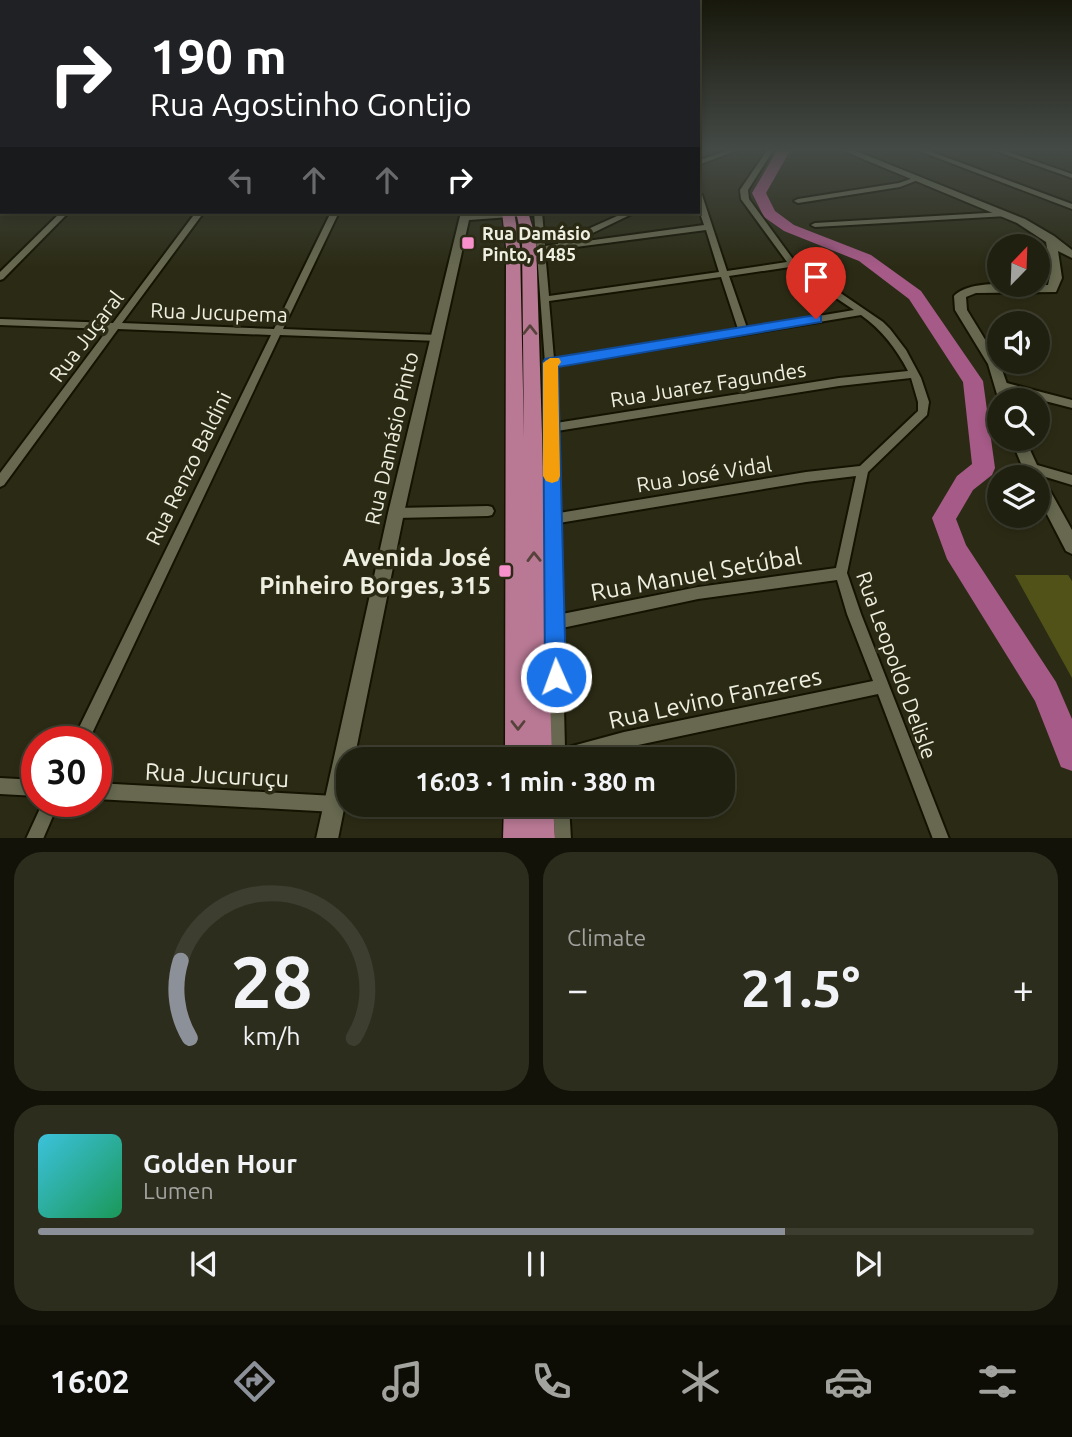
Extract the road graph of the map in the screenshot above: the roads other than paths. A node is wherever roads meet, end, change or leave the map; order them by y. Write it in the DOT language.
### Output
graph roads {
  1 [pos="748,188"];
  2 [pos="880,188"];
  3 [pos="939,188"];
  4 [pos="1022,188"];
  5 [pos="798,201"];
  6 [pos="700,202"];
  7 [pos="1072,207"];
  8 [pos="63,214"];
  9 [pos="200,214"];
  10 [pos="333,214"];
  11 [pos="466,214"];
  12 [pos="523,214"];
  13 [pos="524,214"];
  14 [pos="627,214"];
  15 [pos="1004,214"];
  16 [pos="815,225"];
  17 [pos="707,227"];
  18 [pos="1042,234"];
  19 [pos="1050,238"];
  20 [pos="547,248"];
  21 [pos="1072,255"];
  22 [pos="792,264"];
  23 [pos="723,275"];
  24 [pos="0,277"];
  25 [pos="987,289"];
  26 [pos="1050,289"];
  27 [pos="545,299"];
  28 [pos="863,312"];
  29 [pos="0,322"];
  30 [pos="115,327"];
  31 [pos="277,331"];
  32 [pos="743,331"];
  33 [pos="438,338"];
  34 [pos="550,363"];
  35 [pos="913,373"];
  36 [pos="1003,386"];
  37 [pos="1072,404"];
  38 [pos="551,429"];
  39 [pos="863,470"];
  40 [pos="1050,478"];
  41 [pos="1072,481"];
  42 [pos="0,482"];
  43 [pos="1050,505"];
  44 [pos="488,511"];
  45 [pos="396,513"];
  46 [pos="552,519"];
  47 [pos="1072,546"];
  48 [pos="841,573"];
  49 [pos="536,626"];
  50 [pos="882,686"];
  51 [pos="88,726"];
  52 [pos="519,747"];
  53 [pos="551,747"];
  54 [pos="597,747"];
  55 [pos="0,786"];
  56 [pos="21,787"];
  57 [pos="112,793"];
  58 [pos="335,804"];
  59 [pos="44,817"];
  60 [pos="517,817"];
  61 [pos="540,817"];
  62 [pos="562,817"];
  63 [pos="34,838"];
  64 [pos="327,838"];
  65 [pos="517,838"];
  66 [pos="541,838"];
  67 [pos="563,838"];
  68 [pos="942,838"];
  1 -- 22 [label="street"];
  2 -- 5 [label="street"];
  3 -- 15 [label="street"];
  4 -- 7 [label="street"];
  6 -- 17 [label="street"];
  8 -- 24 [label="street"];
  9 -- 30 [label="street, Rua Juçaral"];
  10 -- 31 [label="street, Rua Renzo Baldini"];
  11 -- 33 [label="street, Rua Damásio Pinto"];
  12 -- 49 [label="main road"];
  13 -- 20 [label="street"];
  14 -- 20 [label="street"];
  15 -- 16 [label="street"];
  15 -- 18 [label="street"];
  17 -- 20 [label="street"];
  17 -- 23 [label="street"];
  19 -- 21 [label="street"];
  19 -- 26 [label="street"];
  20 -- 27 [label="street"];
  22 -- 23 [label="street"];
  22 -- 28 [label="street"];
  23 -- 27 [label="street"];
  23 -- 32 [label="street"];
  25 -- 36 [label="street"];
  27 -- 34 [label="street"];
  28 -- 32 [label="street"];
  28 -- 35 [label="street"];
  29 -- 30 [label="street, Rua Jucupema"];
  30 -- 31 [label="street, Rua Jucupema"];
  30 -- 42 [label="street, Rua Juçaral"];
  31 -- 33 [label="street, Rua Jucupema"];
  31 -- 51 [label="street, Rua Renzo Baldini"];
  32 -- 34 [label="street"];
  33 -- 45 [label="street, Rua Damásio Pinto"];
  34 -- 38 [label="street"];
  35 -- 38 [label="street, Rua Juarez Fagundes"];
  35 -- 39 [label="street"];
  36 -- 37 [label="street"];
  38 -- 46 [label="street"];
  39 -- 46 [label="street, Rua José Vidal"];
  39 -- 48 [label="street, Rua Leopoldo Delisle"];
  40 -- 41 [label="street"];
  43 -- 47 [label="street"];
  44 -- 45 [label="street"];
  45 -- 58 [label="street, Rua Damásio Pinto"];
  46 -- 49 [label="street"];
  48 -- 49 [label="street, Rua Manuel Setúbal"];
  48 -- 50 [label="street, Rua Leopoldo Delisle"];
  49 -- 52 [label="main road, one-way"];
  49 -- 53 [label="main road"];
  50 -- 54 [label="street, Rua Levino Fanzeres"];
  50 -- 68 [label="street, Rua Leopoldo Delisle"];
  55 -- 56 [label="street"];
  57 -- 58 [label="street, Rua Jucuruçu"];
  58 -- 64 [label="street, Rua Damásio Pinto"];
  59 -- 63 [label="street"];
  60 -- 65 [label="main road"];
  61 -- 66 [label="main road"];
  62 -- 67 [label="street"];
}
